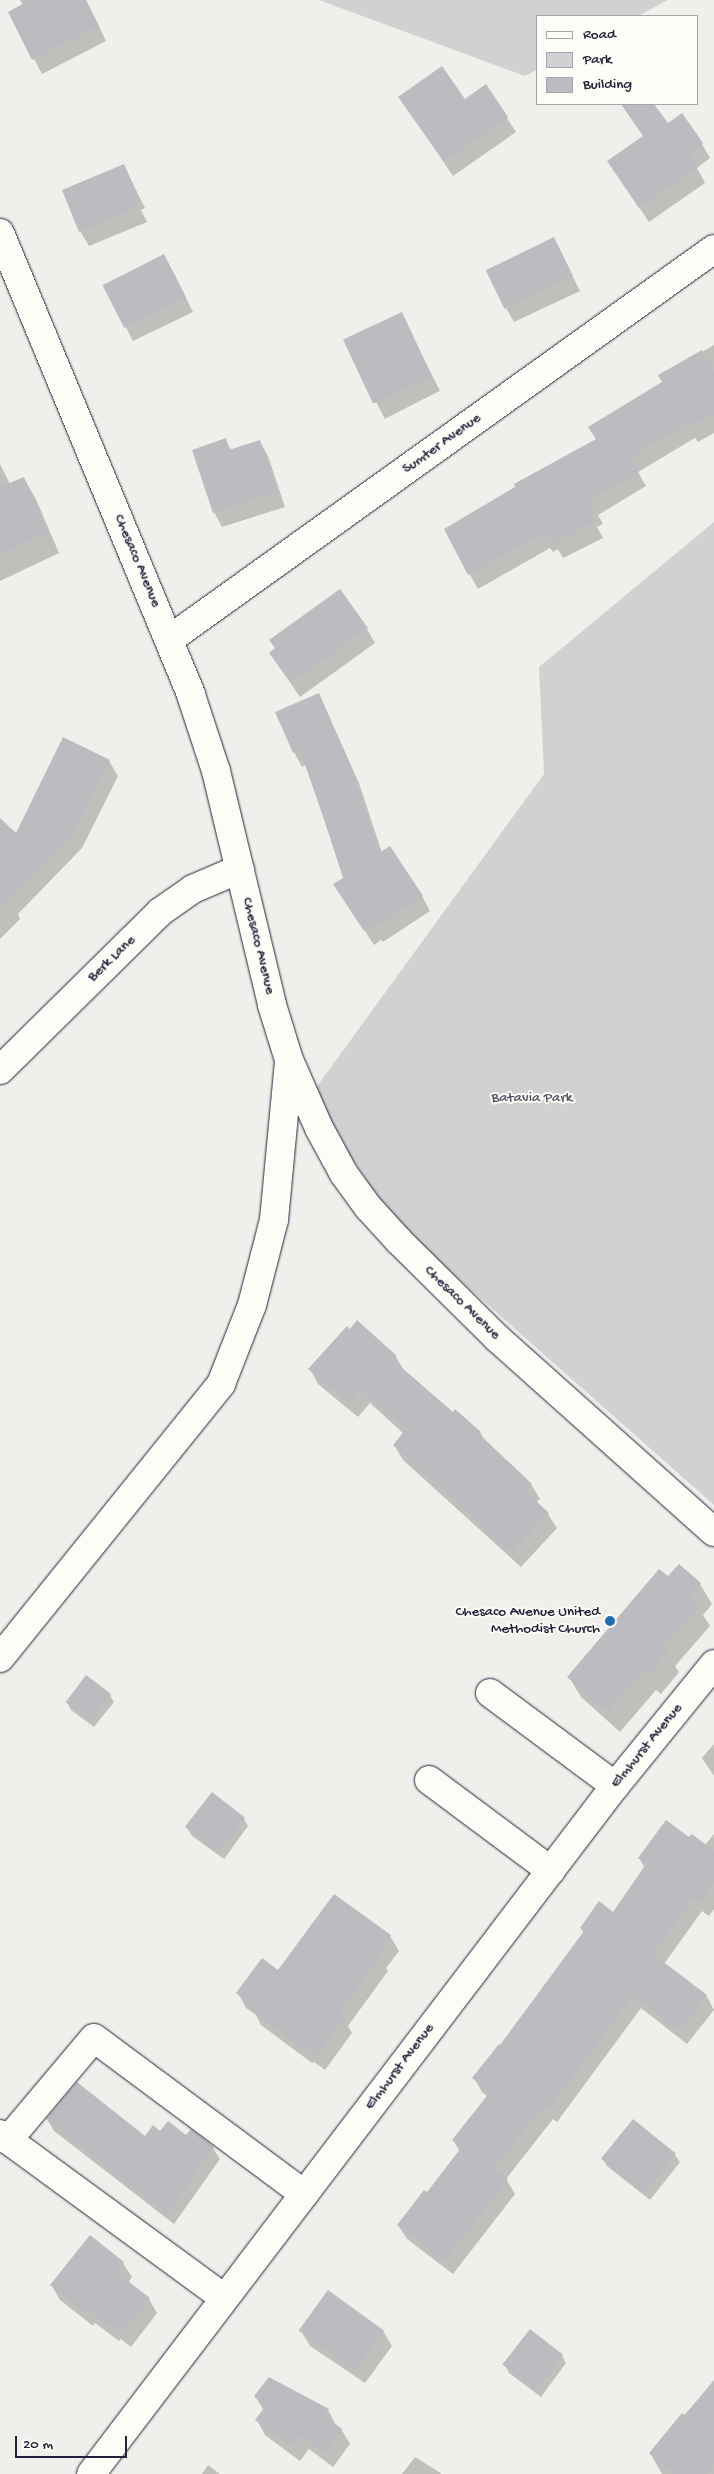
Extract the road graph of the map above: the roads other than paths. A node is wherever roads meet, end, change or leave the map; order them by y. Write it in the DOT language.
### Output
graph roads {
  1 [pos="0,233"];
  2 [pos="714,250"];
  3 [pos="170,639"];
  4 [pos="240,869"];
  5 [pos="289,1060"];
  6 [pos="0,1070"];
  7 [pos="714,1532"];
  8 [pos="0,1658"];
  9 [pos="714,1664"];
  10 [pos="490,1693"];
  11 [pos="429,1780"];
  12 [pos="615,1786"];
  13 [pos="551,1871"];
  14 [pos="4,2137"];
  15 [pos="304,2194"];
  16 [pos="224,2298"];
  17 [pos="91,2474"];
  1 -- 3 [label="street, Chesaco Avenue"];
  2 -- 3 [label="street, Sumter Avenue"];
  3 -- 4 [label="street, Chesaco Avenue"];
  4 -- 5 [label="street, Chesaco Avenue"];
  4 -- 6 [label="street, Berk Lane"];
  5 -- 7 [label="street, Chesaco Avenue"];
  5 -- 8 [label="street"];
  9 -- 12 [label="street, Elmhurst Avenue"];
  10 -- 12 [label="street"];
  11 -- 13 [label="street"];
  12 -- 13 [label="street, Elmhurst Avenue"];
  13 -- 15 [label="street, Elmhurst Avenue"];
  14 -- 15 [label="street"];
  14 -- 16 [label="street"];
  15 -- 16 [label="street, Elmhurst Avenue"];
  16 -- 17 [label="street, Elmhurst Avenue"];
}
